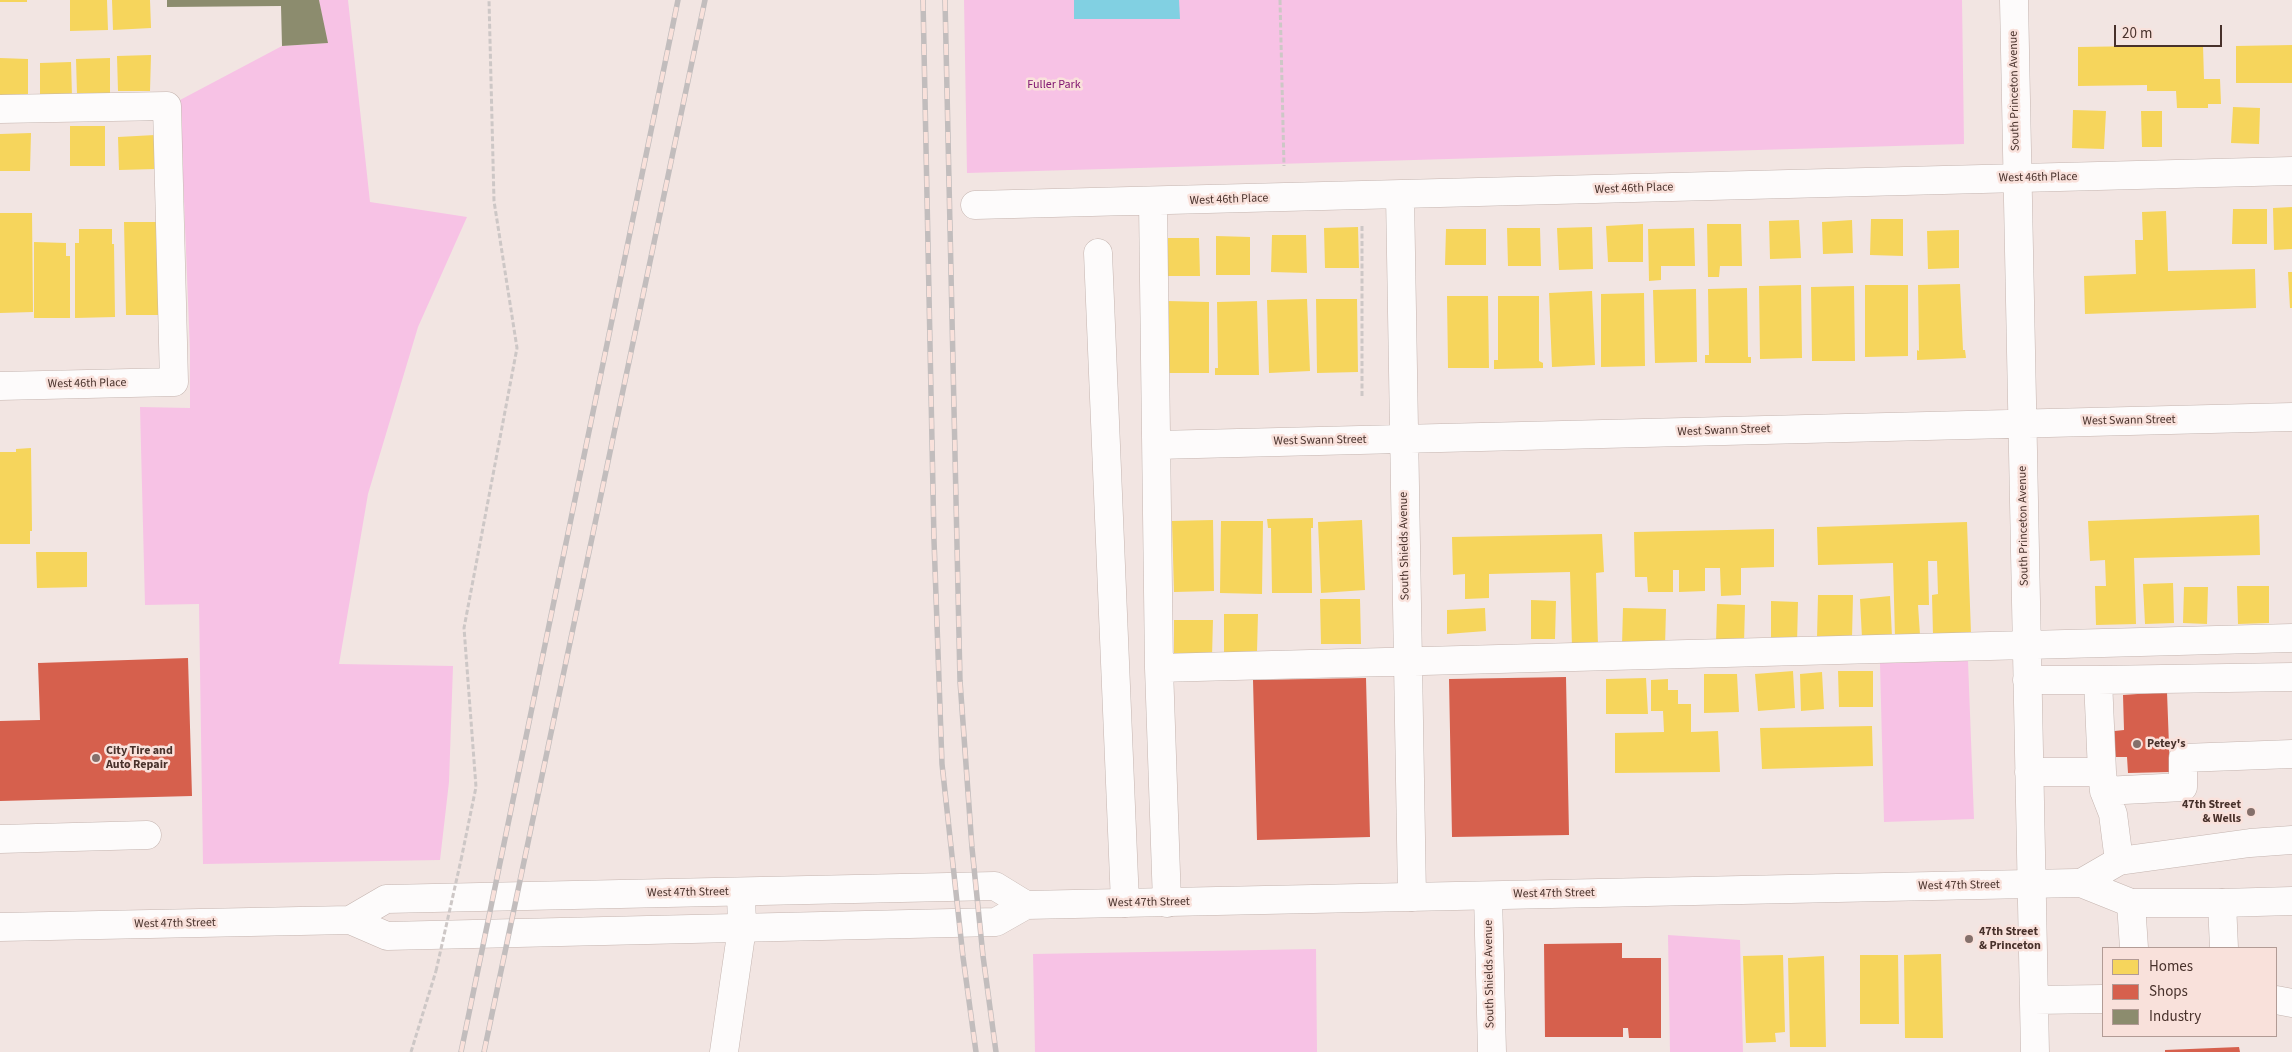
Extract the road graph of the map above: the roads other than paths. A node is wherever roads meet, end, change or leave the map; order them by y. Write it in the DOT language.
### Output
graph roads {
  1 [pos="2014,0"];
  2 [pos="0,109"];
  3 [pos="2292,172"];
  4 [pos="2017,179"];
  5 [pos="1400,195"];
  6 [pos="1153,202"];
  7 [pos="975,205"];
  8 [pos="1098,253"];
  9 [pos="0,386"];
  10 [pos="2292,417"];
  11 [pos="2022,423"];
  12 [pos="1404,439"];
  13 [pos="1157,445"];
  14 [pos="2292,638"];
  15 [pos="2026,646"];
  16 [pos="1407,661"];
  17 [pos="1160,668"];
  18 [pos="2292,677"];
  19 [pos="2027,680"];
  20 [pos="2098,680"];
  21 [pos="2292,754"];
  22 [pos="2029,772"];
  23 [pos="2103,782"];
  24 [pos="146,835"];
  25 [pos="0,839"];
  26 [pos="2292,840"];
  27 [pos="2119,861"];
  28 [pos="2081,883"];
  29 [pos="2031,885"];
  30 [pos="741,892"];
  31 [pos="1488,896"];
  32 [pos="1412,897"];
  33 [pos="2292,901"];
  34 [pos="1124,903"];
  35 [pos="1167,903"];
  36 [pos="2131,903"];
  37 [pos="2222,903"];
  38 [pos="1026,905"];
  39 [pos="350,920"];
  40 [pos="0,927"];
  41 [pos="742,928"];
  42 [pos="2134,947"];
  43 [pos="2224,947"];
  44 [pos="2102,999"];
  45 [pos="2034,1000"];
  46 [pos="2277,1000"];
  47 [pos="2292,1003"];
  48 [pos="724,1052"];
  49 [pos="1492,1052"];
  50 [pos="2035,1052"];
  1 -- 4 [label="street, South Princeton Avenue"];
  2 -- 9 [label="street, West 46th Place"];
  3 -- 4 [label="street, West 46th Place"];
  4 -- 5 [label="street, West 46th Place"];
  4 -- 11 [label="street, South Princeton Avenue"];
  5 -- 6 [label="street, West 46th Place"];
  5 -- 12 [label="street, South Shields Avenue"];
  6 -- 7 [label="street, West 46th Place"];
  6 -- 13 [label="street"];
  8 -- 34 [label="street"];
  10 -- 11 [label="street, West Swann Street"];
  11 -- 12 [label="street, West Swann Street"];
  11 -- 15 [label="street, South Princeton Avenue"];
  12 -- 13 [label="street, West Swann Street"];
  12 -- 16 [label="street, South Shields Avenue"];
  13 -- 17 [label="street"];
  14 -- 15 [label="street"];
  15 -- 16 [label="street"];
  15 -- 19 [label="street, South Princeton Avenue"];
  16 -- 17 [label="street"];
  16 -- 32 [label="street, South Shields Avenue"];
  17 -- 35 [label="street"];
  18 -- 20 [label="street"];
  19 -- 20 [label="street"];
  19 -- 22 [label="street, South Princeton Avenue"];
  20 -- 23 [label="street"];
  21 -- 23 [label="street"];
  22 -- 23 [label="street"];
  22 -- 29 [label="street, South Princeton Avenue"];
  23 -- 27 [label="street"];
  24 -- 25 [label="street"];
  26 -- 27 [label="street, West 47th Street"];
  27 -- 28 [label="street, West 47th Street"];
  28 -- 29 [label="street, West 47th Street"];
  28 -- 36 [label="street, West 47th Street"];
  29 -- 31 [label="street, West 47th Street"];
  29 -- 45 [label="street, South Princeton Avenue"];
  30 -- 38 [label="street, West 47th Street"];
  30 -- 39 [label="street, West 47th Street"];
  30 -- 41 [label="street"];
  31 -- 32 [label="street, West 47th Street"];
  31 -- 49 [label="street, South Shields Avenue"];
  32 -- 35 [label="street, West 47th Street"];
  33 -- 37 [label="street, West 47th Street"];
  34 -- 35 [label="street, West 47th Street"];
  34 -- 38 [label="street, West 47th Street"];
  36 -- 37 [label="street, West 47th Street"];
  36 -- 42 [label="street"];
  37 -- 43 [label="street"];
  38 -- 41 [label="street, West 47th Street"];
  39 -- 40 [label="street, West 47th Street"];
  39 -- 41 [label="street, West 47th Street"];
  41 -- 48 [label="street"];
  44 -- 45 [label="street"];
  45 -- 50 [label="street, South Princeton Avenue"];
  46 -- 47 [label="street"];
}
